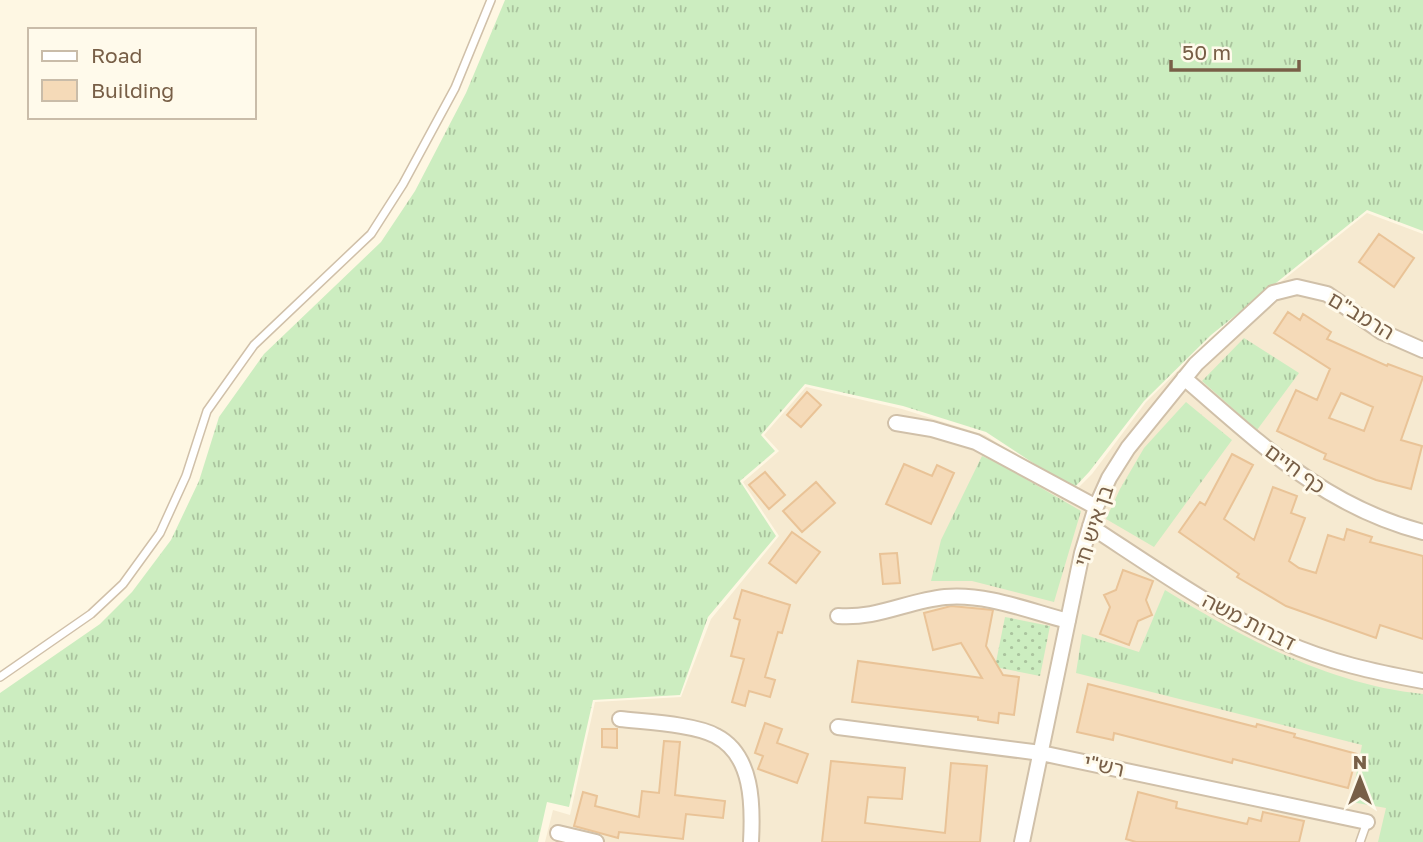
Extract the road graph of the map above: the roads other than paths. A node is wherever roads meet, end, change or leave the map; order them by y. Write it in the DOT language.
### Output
graph roads {
  1 [pos="491,0"];
  2 [pos="1297,287"];
  3 [pos="1423,351"];
  4 [pos="1184,378"];
  5 [pos="896,423"];
  6 [pos="1096,507"];
  7 [pos="1090,526"];
  8 [pos="1423,532"];
  9 [pos="838,616"];
  10 [pos="1068,621"];
  11 [pos="0,677"];
  12 [pos="1423,681"];
  13 [pos="620,719"];
  14 [pos="838,727"];
  15 [pos="1041,753"];
  16 [pos="1367,822"];
  17 [pos="558,833"];
  18 [pos="596,842"];
  19 [pos="751,842"];
  20 [pos="1022,842"];
  21 [pos="1360,842"];
  1 -- 11 [label="lane"];
  2 -- 3 [label="street, הרמב\"ם"];
  2 -- 4 [label="street, בן איש חי"];
  4 -- 6 [label="street, בן איש חי"];
  4 -- 8 [label="street, כף חיים"];
  5 -- 6 [label="street"];
  6 -- 7 [label="street, בן איש חי"];
  7 -- 10 [label="street, בן איש חי"];
  7 -- 12 [label="street, דברות משה"];
  9 -- 10 [label="street"];
  10 -- 15 [label="street, בן איש חי"];
  13 -- 19 [label="street"];
  14 -- 15 [label="street, רש\"י"];
  15 -- 16 [label="street, רש\"י"];
  15 -- 20 [label="street, בן איש חי"];
  16 -- 21 [label="lane"];
  17 -- 18 [label="street"];
}
